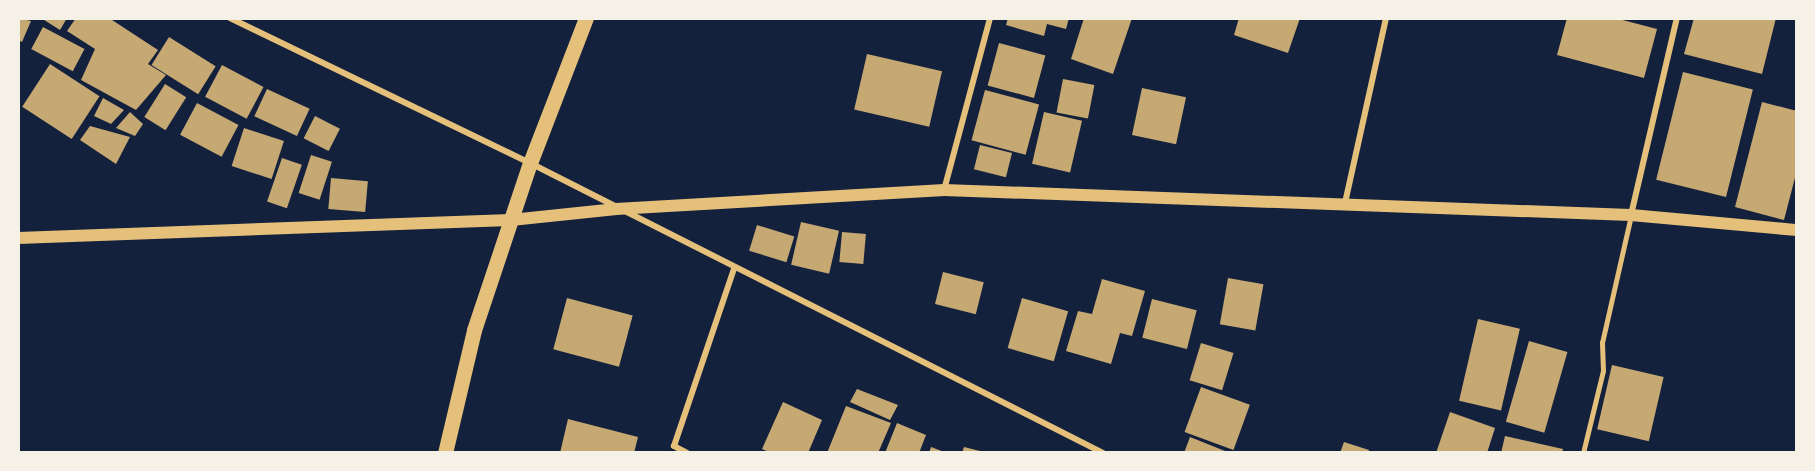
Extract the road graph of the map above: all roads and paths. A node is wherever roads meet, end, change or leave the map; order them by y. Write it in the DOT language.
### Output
graph roads {
  1 [pos="230,18"];
  2 [pos="586,18"];
  3 [pos="990,18"];
  4 [pos="1386,18"];
  5 [pos="1677,18"];
  6 [pos="530,163"];
  7 [pos="944,190"];
  8 [pos="1344,203"];
  9 [pos="616,209"];
  10 [pos="1631,215"];
  11 [pos="511,220"];
  12 [pos="1797,230"];
  13 [pos="18,238"];
  14 [pos="734,270"];
  15 [pos="445,453"];
  16 [pos="687,453"];
  17 [pos="1103,453"];
  18 [pos="1583,453"];
  1 -- 6 [label="street"];
  2 -- 6 [label="main road"];
  3 -- 7 [label="street"];
  4 -- 8 [label="street"];
  5 -- 10 [label="street"];
  6 -- 9 [label="street"];
  6 -- 11 [label="main road"];
  7 -- 8 [label="main road"];
  7 -- 9 [label="main road"];
  8 -- 10 [label="main road"];
  9 -- 11 [label="main road"];
  9 -- 14 [label="street"];
  10 -- 12 [label="main road"];
  10 -- 18 [label="lane"];
  11 -- 13 [label="main road"];
  11 -- 15 [label="main road"];
  14 -- 16 [label="street"];
  14 -- 17 [label="street"];
}
